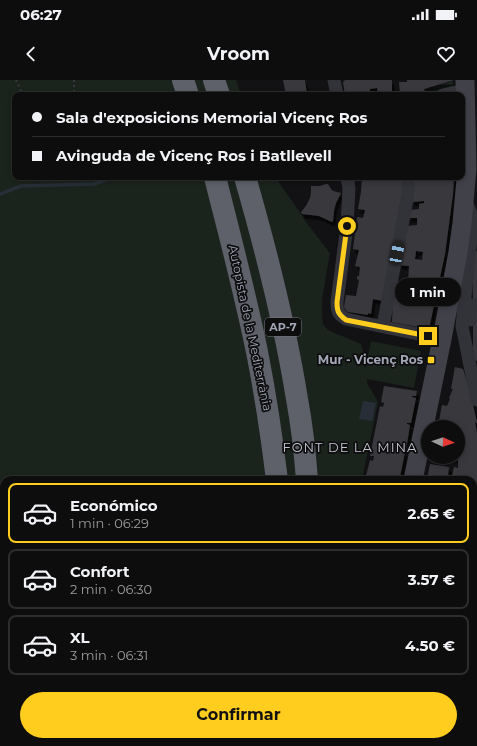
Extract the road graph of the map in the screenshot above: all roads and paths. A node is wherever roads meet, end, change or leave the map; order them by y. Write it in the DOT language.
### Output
graph roads {
  1 [pos="16,80"];
  2 [pos="74,80"];
  3 [pos="183,80"];
  4 [pos="214,80"];
  5 [pos="465,85"];
  6 [pos="22,92"];
  7 [pos="74,92"];
  8 [pos="187,92"];
  9 [pos="218,92"];
  10 [pos="450,92"];
  11 [pos="216,180"];
  12 [pos="246,180"];
  13 [pos="348,180"];
  14 [pos="408,180"];
  15 [pos="465,197"];
  16 [pos="477,306"];
  17 [pos="383,326"];
  18 [pos="442,338"];
  19 [pos="470,361"];
  20 [pos="477,400"];
  21 [pos="276,476"];
  22 [pos="307,476"];
  23 [pos="414,476"];
  1 -- 6 [label="path"];
  2 -- 7 [label="path"];
  3 -- 8 [label="highway"];
  4 -- 9 [label="highway"];
  5 -- 10 [label="street"];
  5 -- 15 [label="main road"];
  11 -- 21 [label="highway, Autopista de la Mediterrània / AP-7"];
  12 -- 22 [label="highway, AP-7"];
  13 -- 17 [label="street"];
  14 -- 17 [label="street"];
  15 -- 18 [label="main road"];
  15 -- 19 [label="street"];
  16 -- 19 [label="street"];
  17 -- 18 [label="street"];
  18 -- 23 [label="main road"];
  19 -- 20 [label="street"];
}
